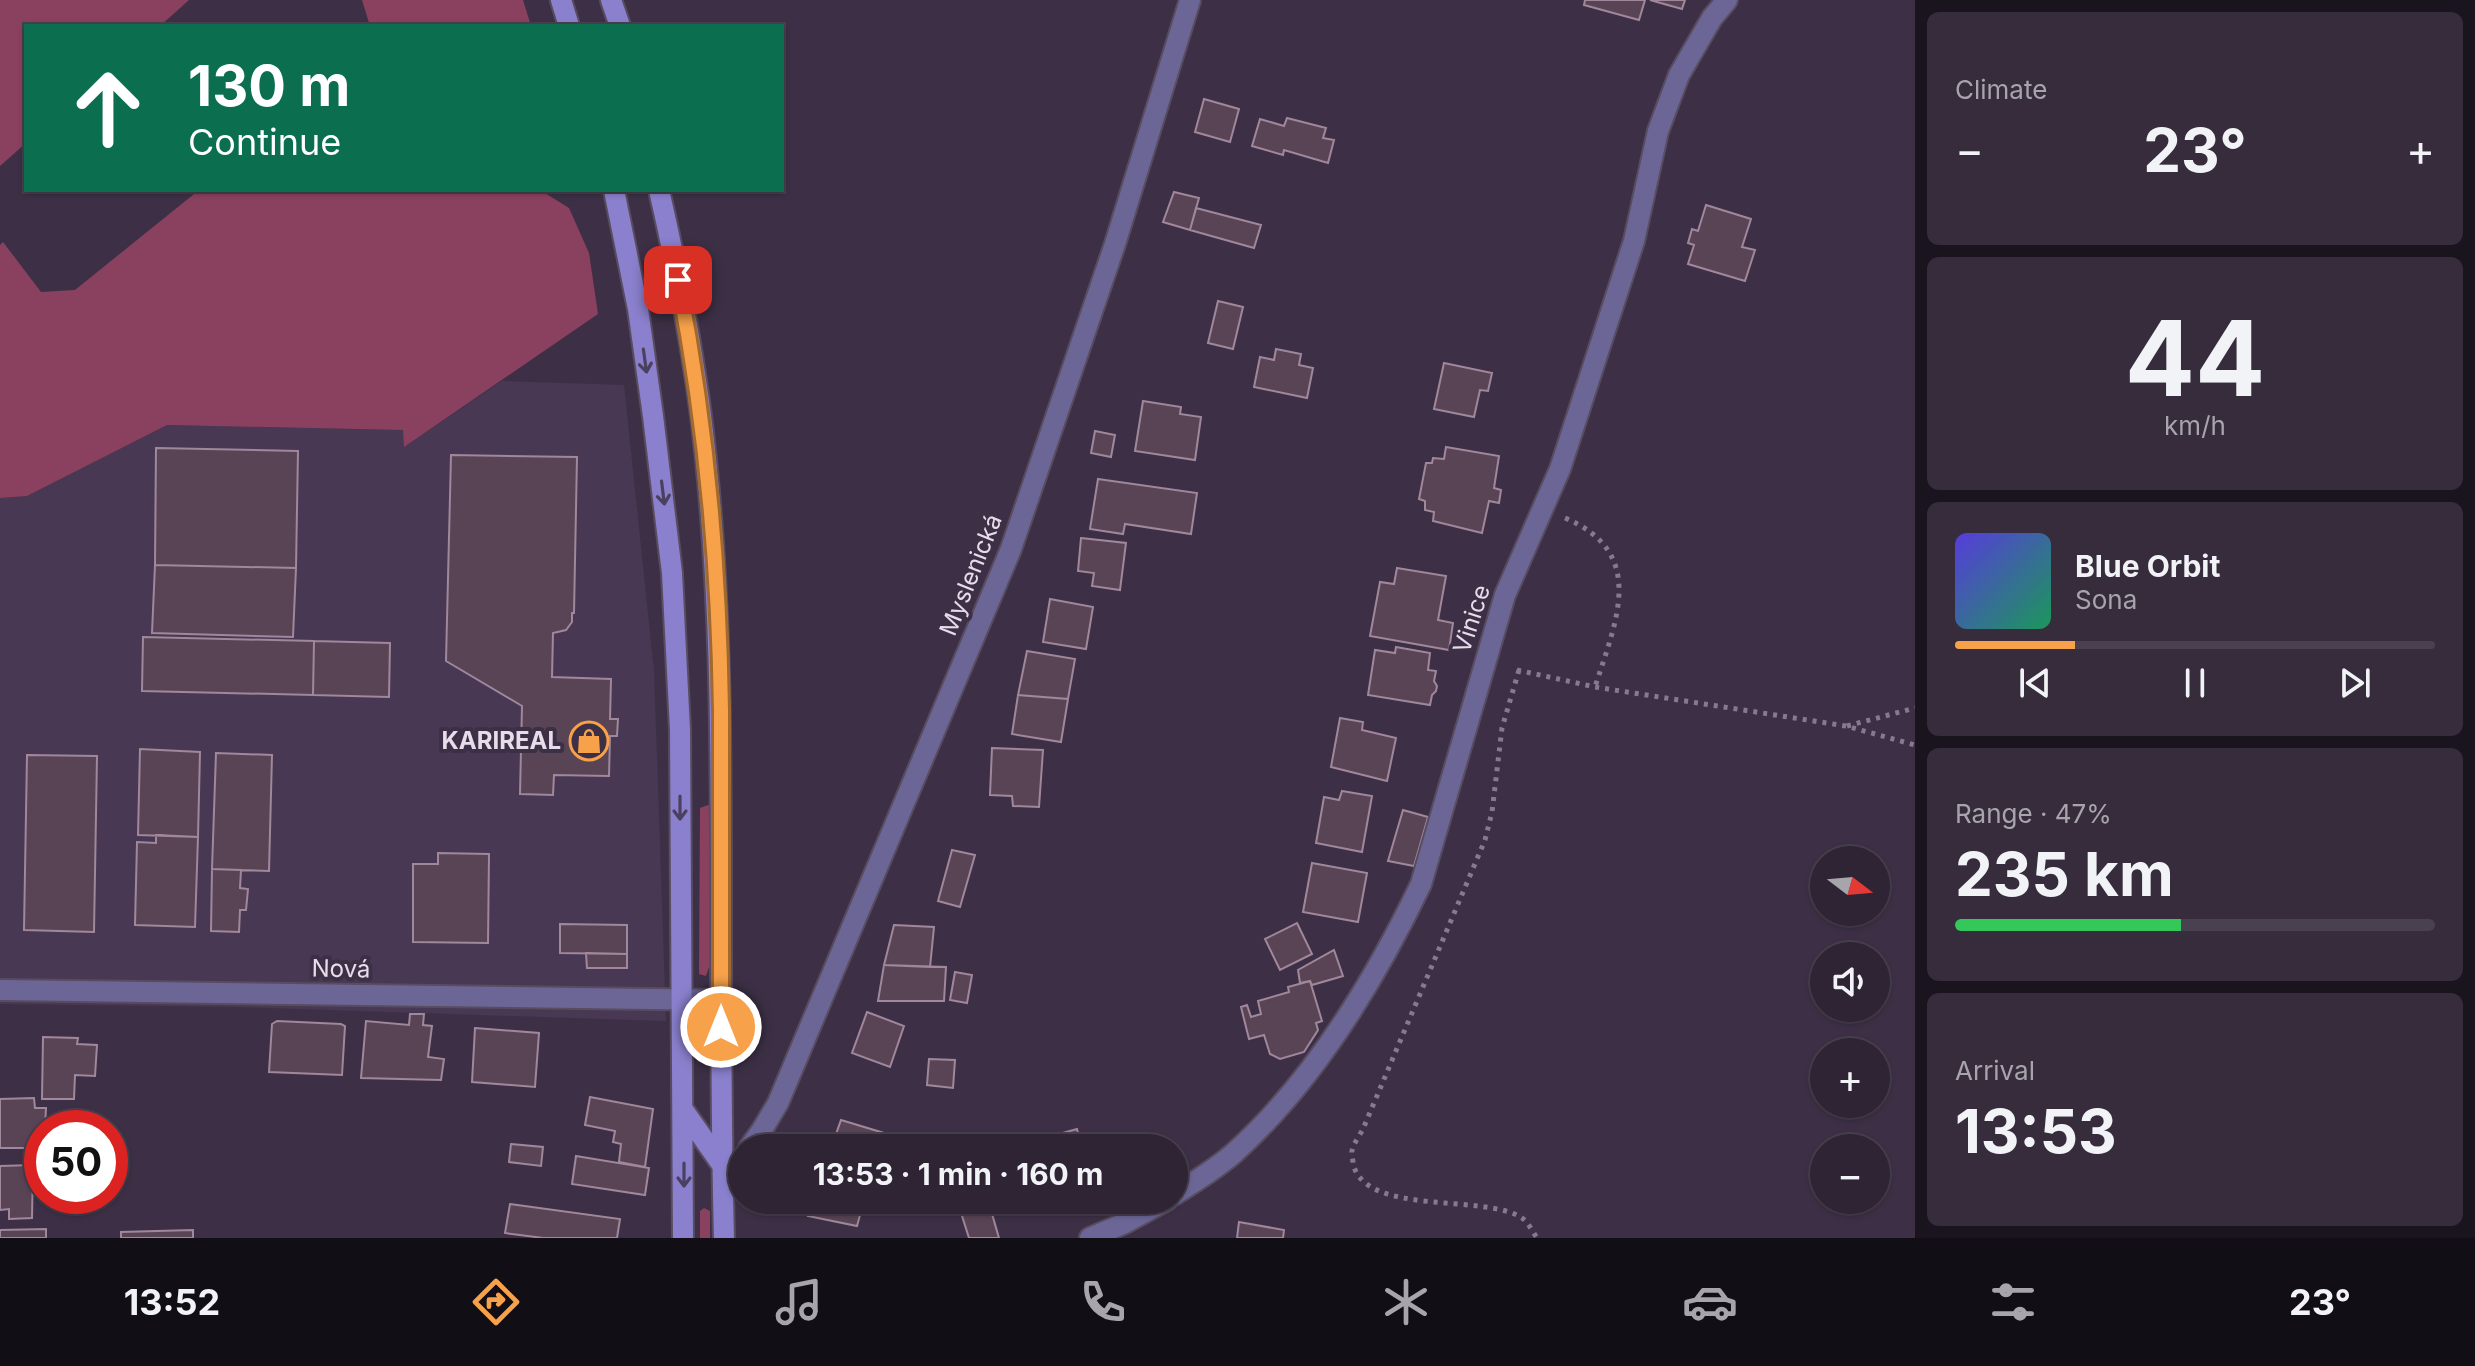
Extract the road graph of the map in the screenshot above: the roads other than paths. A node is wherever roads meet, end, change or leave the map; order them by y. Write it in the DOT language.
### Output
graph roads {
  1 [pos="561,0"];
  2 [pos="611,0"];
  3 [pos="1190,0"];
  4 [pos="1727,0"];
  5 [pos="568,24"];
  6 [pos="619,24"];
  7 [pos="614,192"];
  8 [pos="659,192"];
  9 [pos="0,990"];
  10 [pos="721,1000"];
  11 [pos="681,1001"];
  12 [pos="684,1111"];
  13 [pos="759,1134"];
  14 [pos="728,1163"];
  15 [pos="722,1165"];
  16 [pos="1188,1185"];
  17 [pos="1141,1214"];
  18 [pos="683,1238"];
  19 [pos="724,1238"];
  20 [pos="1090,1238"];
  1 -- 5 [label="main road"];
  2 -- 6 [label="main road"];
  3 -- 13 [label="street, Myslenická"];
  4 -- 16 [label="street, Vinice"];
  7 -- 11 [label="main road, one-way"];
  8 -- 10 [label="main road"];
  9 -- 11 [label="street, Nová"];
  10 -- 11 [label="street, Nová"];
  10 -- 15 [label="main road"];
  11 -- 12 [label="main road"];
  12 -- 15 [label="main road"];
  12 -- 18 [label="main road, one-way"];
  14 -- 15 [label="street"];
  15 -- 19 [label="main road"];
  17 -- 20 [label="street"];
}
